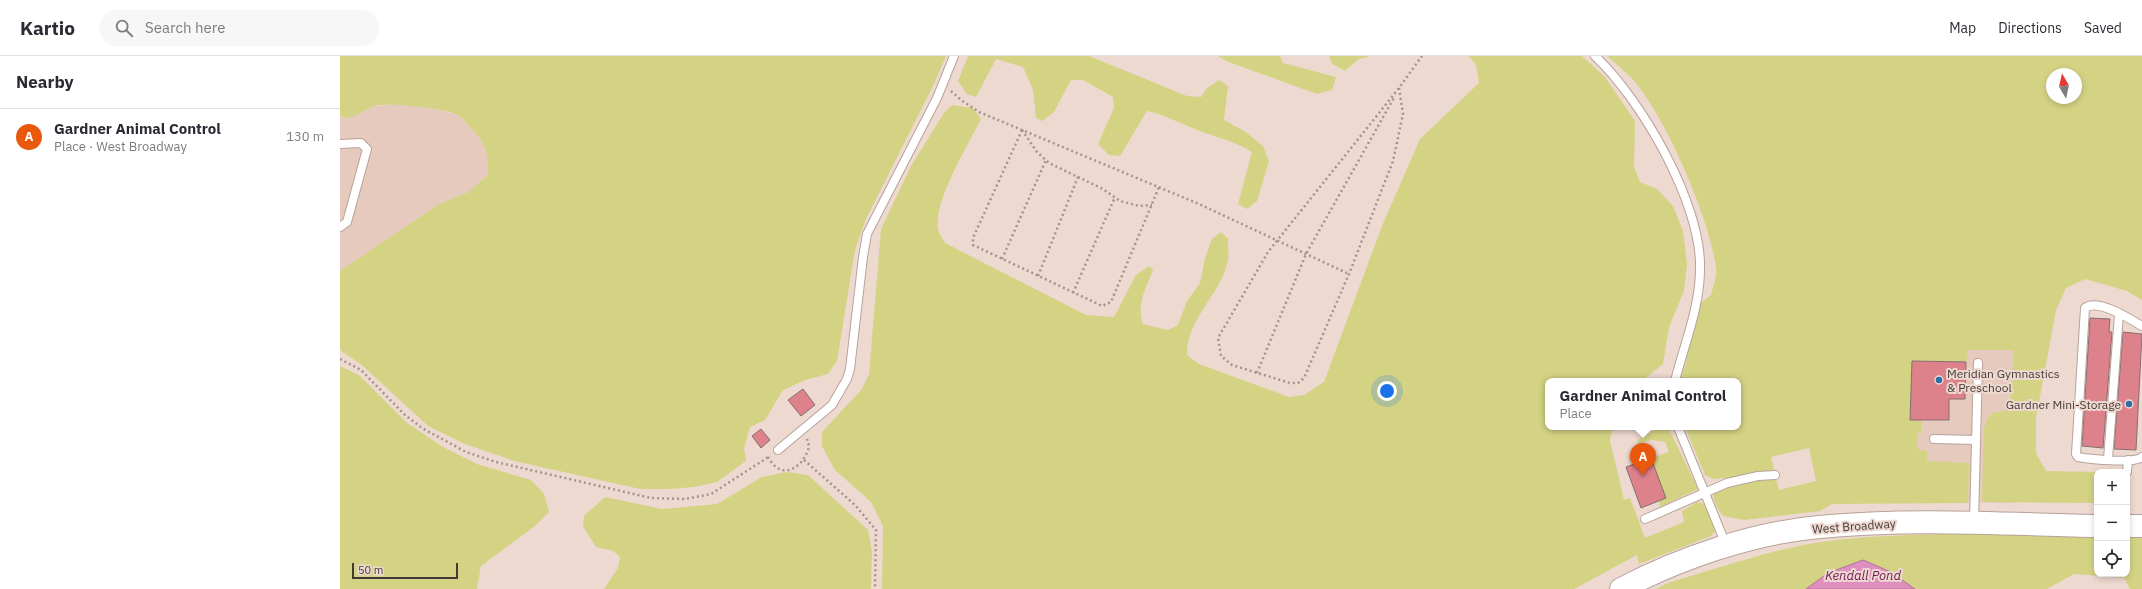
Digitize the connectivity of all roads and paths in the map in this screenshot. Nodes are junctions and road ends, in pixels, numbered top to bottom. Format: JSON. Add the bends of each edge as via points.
{"nodes":[{"id":1,"x":954,"y":56,"type":"edge"},
{"id":2,"x":1422,"y":56,"type":"edge"},
{"id":3,"x":1595,"y":56,"type":"edge"},
{"id":4,"x":942,"y":86,"type":"junction"},
{"id":5,"x":1399,"y":88,"type":"junction"},
{"id":6,"x":1022,"y":130,"type":"junction"},
{"id":7,"x":340,"y":144,"type":"edge"},
{"id":8,"x":1046,"y":160,"type":"junction"},
{"id":9,"x":1078,"y":177,"type":"junction"},
{"id":10,"x":1159,"y":187,"type":"junction"},
{"id":11,"x":1114,"y":197,"type":"junction"},
{"id":12,"x":1152,"y":205,"type":"junction"},
{"id":13,"x":340,"y":227,"type":"edge"},
{"id":14,"x":1276,"y":240,"type":"junction"},
{"id":15,"x":1306,"y":254,"type":"junction"},
{"id":16,"x":1002,"y":259,"type":"junction"},
{"id":17,"x":1349,"y":274,"type":"junction"},
{"id":18,"x":1038,"y":276,"type":"junction"},
{"id":19,"x":1073,"y":293,"type":"junction"},
{"id":20,"x":2119,"y":314,"type":"junction"},
{"id":21,"x":2142,"y":326,"type":"edge"},
{"id":22,"x":340,"y":359,"type":"edge"},
{"id":23,"x":1978,"y":363,"type":"dead end"},
{"id":24,"x":1257,"y":373,"type":"junction"},
{"id":25,"x":1676,"y":378,"type":"edge"},
{"id":26,"x":1679,"y":430,"type":"edge"},
{"id":27,"x":801,"y":431,"type":"junction"},
{"id":28,"x":1934,"y":439,"type":"dead end"},
{"id":29,"x":1976,"y":440,"type":"junction"},
{"id":30,"x":778,"y":450,"type":"joint"},
{"id":31,"x":768,"y":457,"type":"junction"},
{"id":32,"x":2142,"y":457,"type":"edge"},
{"id":33,"x":2108,"y":459,"type":"junction"},
{"id":34,"x":804,"y":460,"type":"junction"},
{"id":35,"x":2128,"y":460,"type":"junction"},
{"id":36,"x":2127,"y":469,"type":"edge"},
{"id":37,"x":1775,"y":475,"type":"dead end"},
{"id":38,"x":1705,"y":493,"type":"junction"},
{"id":39,"x":1645,"y":520,"type":"dead end"},
{"id":40,"x":1974,"y":523,"type":"junction"},
{"id":41,"x":2094,"y":526,"type":"edge"},
{"id":42,"x":2130,"y":526,"type":"edge"},
{"id":43,"x":2142,"y":526,"type":"edge"},
{"id":44,"x":1726,"y":546,"type":"junction"},
{"id":45,"x":875,"y":589,"type":"edge"},
{"id":46,"x":1621,"y":589,"type":"edge"}],
"edges":[{"from":1,"to":4,"type":"lane"},
{"from":2,"to":5,"type":"path"},
{"from":3,"to":25,"type":"lane","via":[[1617,79],[1650,125],[1690,211],[1699,251],[1700,276]]},
{"from":4,"to":6,"type":"path","via":[[979,112]]},
{"from":4,"to":27,"type":"lane","via":[[867,234],[847,379],[832,405]]},
{"from":5,"to":14,"type":"path"},
{"from":5,"to":15,"type":"path"},
{"from":5,"to":17,"type":"path","via":[[1403,114],[1393,161]]},
{"from":6,"to":8,"type":"path","via":[[1037,152]]},
{"from":6,"to":10,"type":"path"},
{"from":6,"to":16,"type":"path","via":[[973,238],[973,245]]},
{"from":7,"to":13,"type":"lane","via":[[360,143],[367,149],[347,222]]},
{"from":8,"to":9,"type":"path"},
{"from":8,"to":16,"type":"path"},
{"from":9,"to":11,"type":"path"},
{"from":9,"to":18,"type":"path"},
{"from":10,"to":12,"type":"path"},
{"from":10,"to":14,"type":"path"},
{"from":11,"to":12,"type":"path","via":[[1129,204]]},
{"from":11,"to":19,"type":"path"},
{"from":12,"to":19,"type":"path","via":[[1110,302],[1102,306]]},
{"from":14,"to":15,"type":"path"},
{"from":14,"to":24,"type":"path","via":[[1218,338],[1218,349],[1224,359],[1232,365]]},
{"from":15,"to":17,"type":"path"},
{"from":15,"to":24,"type":"path"},
{"from":16,"to":18,"type":"path"},
{"from":17,"to":24,"type":"path","via":[[1300,382],[1290,383]]},
{"from":18,"to":19,"type":"path"},
{"from":20,"to":21,"type":"lane"},
{"from":20,"to":33,"type":"lane"},
{"from":20,"to":33,"type":"lane","via":[[2104,307],[2087,306],[2084,312],[2076,454],[2078,457]]},
{"from":22,"to":31,"type":"path","via":[[360,370],[405,415],[422,428],[466,452],[496,462],[651,498],[685,499],[712,494]]},
{"from":23,"to":29,"type":"lane"},
{"from":26,"to":38,"type":"lane"},
{"from":27,"to":30,"type":"lane"},
{"from":27,"to":34,"type":"path","via":[[809,446]]},
{"from":28,"to":29,"type":"lane"},
{"from":29,"to":40,"type":"lane"},
{"from":30,"to":31,"type":"path"},
{"from":31,"to":34,"type":"path","via":[[775,466],[783,470],[797,466]]},
{"from":32,"to":35,"type":"lane"},
{"from":33,"to":35,"type":"lane"},
{"from":34,"to":45,"type":"path","via":[[855,505],[876,530]]},
{"from":35,"to":36,"type":"lane"},
{"from":37,"to":38,"type":"lane","via":[[1738,480]]},
{"from":38,"to":39,"type":"lane"},
{"from":38,"to":44,"type":"lane"},
{"from":40,"to":41,"type":"main road","name":"West Broadway"},
{"from":40,"to":44,"type":"main road","name":"West Broadway","via":[[1906,522],[1818,527]]},
{"from":42,"to":43,"type":"main road"},
{"from":44,"to":46,"type":"main road","name":"West Broadway","via":[[1645,576]]}]}
